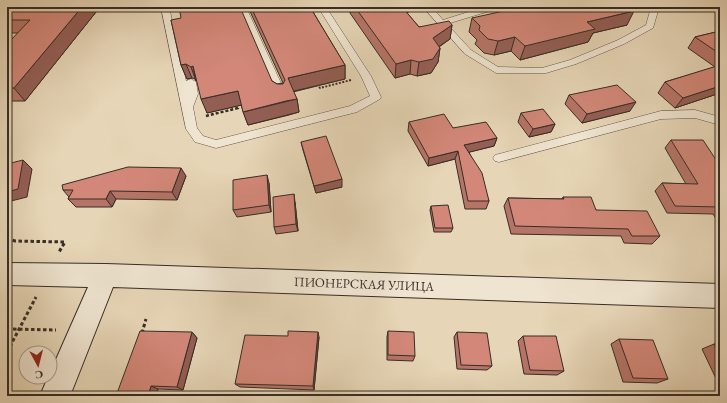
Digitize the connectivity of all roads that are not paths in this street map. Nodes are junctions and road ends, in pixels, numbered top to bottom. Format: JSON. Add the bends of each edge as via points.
{"nodes":[{"id":1,"x":242,"y":7,"type":"edge"},
{"id":2,"x":322,"y":7,"type":"edge"},
{"id":3,"x":427,"y":7,"type":"edge"},
{"id":4,"x":493,"y":7,"type":"edge"},
{"id":5,"x":651,"y":7,"type":"edge"},
{"id":6,"x":166,"y":12,"type":"edge"},
{"id":7,"x":442,"y":23,"type":"junction"},
{"id":8,"x":180,"y":33,"type":"edge"},
{"id":9,"x":191,"y":82,"type":"edge"},
{"id":10,"x":281,"y":94,"type":"edge"},
{"id":11,"x":187,"y":110,"type":"junction"},
{"id":12,"x":720,"y":121,"type":"edge"},
{"id":13,"x":499,"y":158,"type":"dead end"},
{"id":14,"x":7,"y":274,"type":"edge"},
{"id":15,"x":106,"y":275,"type":"junction"},
{"id":16,"x":720,"y":296,"type":"edge"},
{"id":17,"x":55,"y":396,"type":"edge"}],
"edges":[{"from":1,"to":10,"type":"lane"},
{"from":2,"to":11,"type":"lane","via":[[366,76],[376,97],[353,109],[291,120],[216,144],[198,139],[192,129]]},
{"from":3,"to":7,"type":"lane"},
{"from":4,"to":7,"type":"lane"},
{"from":5,"to":7,"type":"lane","via":[[654,11],[650,26],[621,42],[573,62],[542,71],[496,70],[468,52]]},
{"from":6,"to":8,"type":"lane","via":[[176,23]]},
{"from":6,"to":11,"type":"lane"},
{"from":9,"to":11,"type":"lane","via":[[193,94]]},
{"from":12,"to":13,"type":"lane","via":[[695,114],[660,116]]},
{"from":14,"to":15,"type":"main road","name":"ПИОНЕРСКАЯ УЛИЦА"},
{"from":15,"to":16,"type":"main road","name":"ПИОНЕРСКАЯ УЛИЦА"},
{"from":15,"to":17,"type":"main road"}]}
